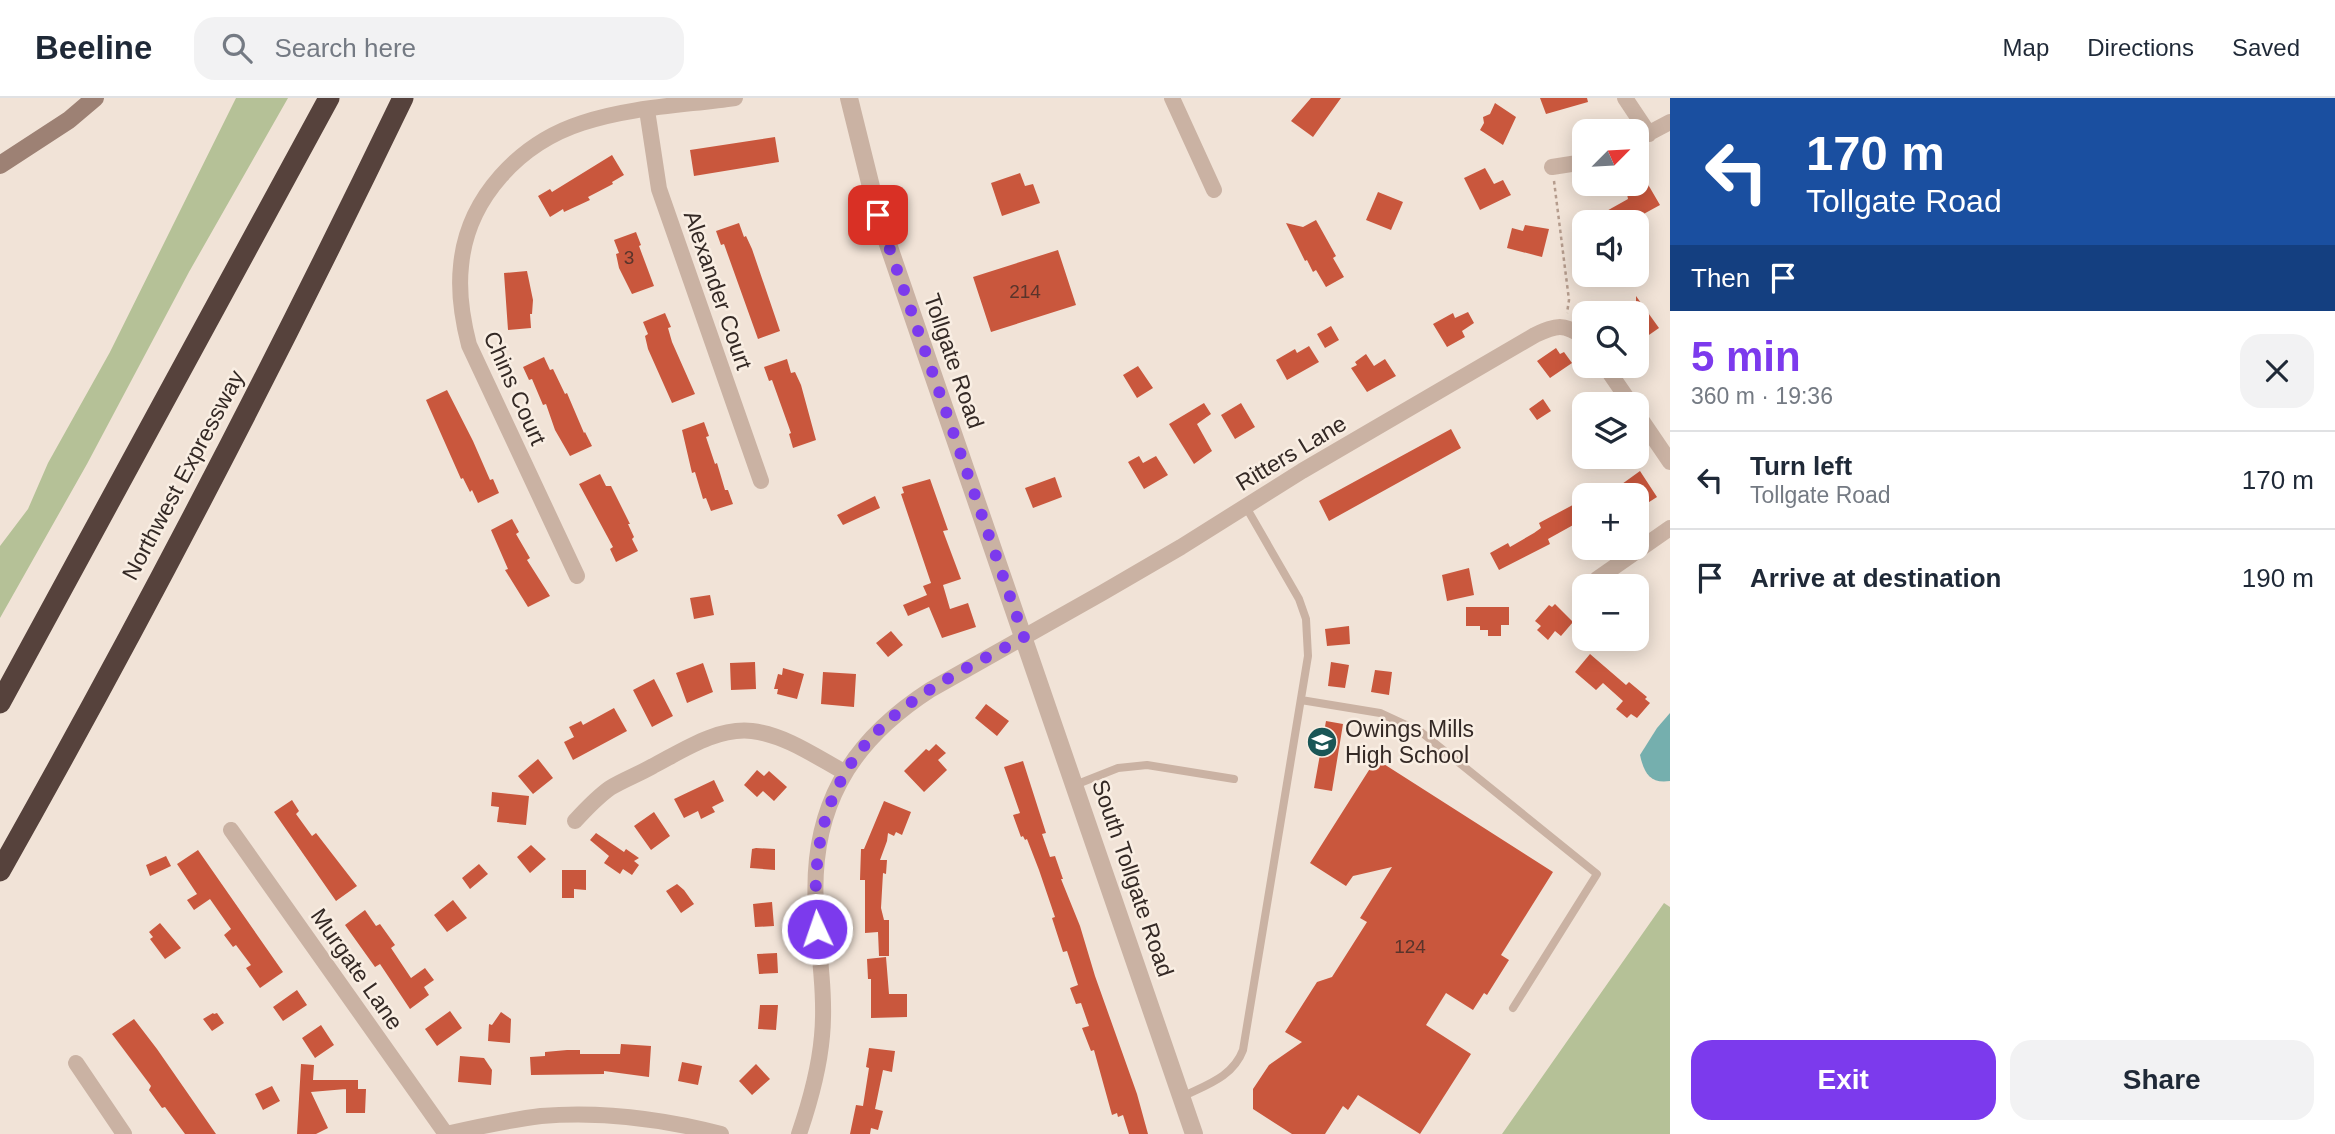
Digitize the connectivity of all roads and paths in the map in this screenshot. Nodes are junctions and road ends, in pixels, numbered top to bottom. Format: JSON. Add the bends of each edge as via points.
{"nodes":[{"id":1,"x":95,"y":98,"type":"edge"},
{"id":2,"x":329,"y":98,"type":"edge"},
{"id":3,"x":403,"y":98,"type":"edge"},
{"id":4,"x":735,"y":98,"type":"edge"},
{"id":5,"x":849,"y":98,"type":"edge"},
{"id":6,"x":1172,"y":98,"type":"edge"},
{"id":7,"x":1625,"y":98,"type":"edge"},
{"id":8,"x":647,"y":110,"type":"junction"},
{"id":9,"x":1634,"y":119,"type":"edge"},
{"id":10,"x":1670,"y":122,"type":"edge"},
{"id":11,"x":1649,"y":133,"type":"edge"},
{"id":12,"x":1572,"y":164,"type":"edge"},
{"id":13,"x":0,"y":165,"type":"edge"},
{"id":14,"x":1552,"y":167,"type":"joint"},
{"id":15,"x":1214,"y":190,"type":"dead end"},
{"id":16,"x":1563,"y":326,"type":"junction"},
{"id":17,"x":1572,"y":331,"type":"edge"},
{"id":18,"x":1649,"y":431,"type":"edge"},
{"id":19,"x":1670,"y":462,"type":"edge"},
{"id":20,"x":761,"y":481,"type":"dead end"},
{"id":21,"x":1246,"y":506,"type":"junction"},
{"id":22,"x":1670,"y":528,"type":"edge"},
{"id":23,"x":1604,"y":574,"type":"edge"},
{"id":24,"x":577,"y":576,"type":"dead end"},
{"id":25,"x":1024,"y":637,"type":"junction"},
{"id":26,"x":1301,"y":700,"type":"junction"},
{"id":27,"x":0,"y":703,"type":"edge"},
{"id":28,"x":844,"y":772,"type":"junction"},
{"id":29,"x":1234,"y":779,"type":"dead end"},
{"id":30,"x":51,"y":780,"type":"junction"},
{"id":31,"x":1075,"y":785,"type":"junction"},
{"id":32,"x":575,"y":821,"type":"dead end"},
{"id":33,"x":231,"y":830,"type":"dead end"},
{"id":34,"x":0,"y":871,"type":"edge"},
{"id":35,"x":0,"y":886,"type":"edge"},
{"id":36,"x":1513,"y":1008,"type":"dead end"},
{"id":37,"x":76,"y":1063,"type":"dead end"},
{"id":38,"x":1182,"y":1097,"type":"junction"},
{"id":39,"x":124,"y":1134,"type":"edge"},
{"id":40,"x":446,"y":1134,"type":"edge"},
{"id":41,"x":721,"y":1134,"type":"edge"},
{"id":42,"x":799,"y":1134,"type":"edge"},
{"id":43,"x":1194,"y":1134,"type":"edge"}],
"edges":[{"from":1,"to":13,"type":"main road"},
{"from":2,"to":27,"type":"highway"},
{"from":3,"to":30,"type":"highway","name":"Northwest Expressway","via":[[259,388]]},
{"from":4,"to":8,"type":"street","name":"Chins Court"},
{"from":5,"to":25,"type":"street","name":"Tollgate Road","via":[[878,215]]},
{"from":6,"to":15,"type":"street"},
{"from":7,"to":9,"type":"street"},
{"from":8,"to":20,"type":"street","name":"Alexander Court","via":[[659,189]]},
{"from":8,"to":24,"type":"street","name":"Chins Court","via":[[583,122],[525,152],[491,186],[467,235],[461,263],[462,317],[469,345]]},
{"from":10,"to":11,"type":"street"},
{"from":12,"to":14,"type":"street"},
{"from":14,"to":16,"type":"path","via":[[1569,300]]},
{"from":16,"to":17,"type":"street"},
{"from":16,"to":21,"type":"street","name":"Ritters Lane","via":[[1535,335]]},
{"from":18,"to":19,"type":"street"},
{"from":21,"to":25,"type":"street","name":"Ritters Lane"},
{"from":21,"to":26,"type":"lane","via":[[1306,619],[1308,656]]},
{"from":22,"to":23,"type":"street"},
{"from":25,"to":28,"type":"street","name":"Ritters Lane","via":[[905,706]]},
{"from":25,"to":31,"type":"street","name":"South Tollgate Road"},
{"from":26,"to":36,"type":"lane","via":[[1380,713],[1421,732],[1597,874]]},
{"from":26,"to":38,"type":"lane","via":[[1243,1050],[1230,1073]]},
{"from":28,"to":32,"type":"street","via":[[777,737],[749,730],[732,732],[700,742],[611,788]]},
{"from":28,"to":42,"type":"street","name":"Ritters Lane","via":[[817,849],[815,906],[823,1034]]},
{"from":29,"to":31,"type":"lane","via":[[1147,765],[1118,768]]},
{"from":30,"to":34,"type":"highway","name":"Northwest Expressway"},
{"from":30,"to":35,"type":"highway"},
{"from":31,"to":38,"type":"street","name":"South Tollgate Road"},
{"from":33,"to":40,"type":"street","name":"Murgate Lane"},
{"from":37,"to":39,"type":"street"},
{"from":38,"to":43,"type":"street","name":"South Tollgate Road"},
{"from":40,"to":41,"type":"street","via":[[532,1118],[587,1115],[635,1117]]}]}
